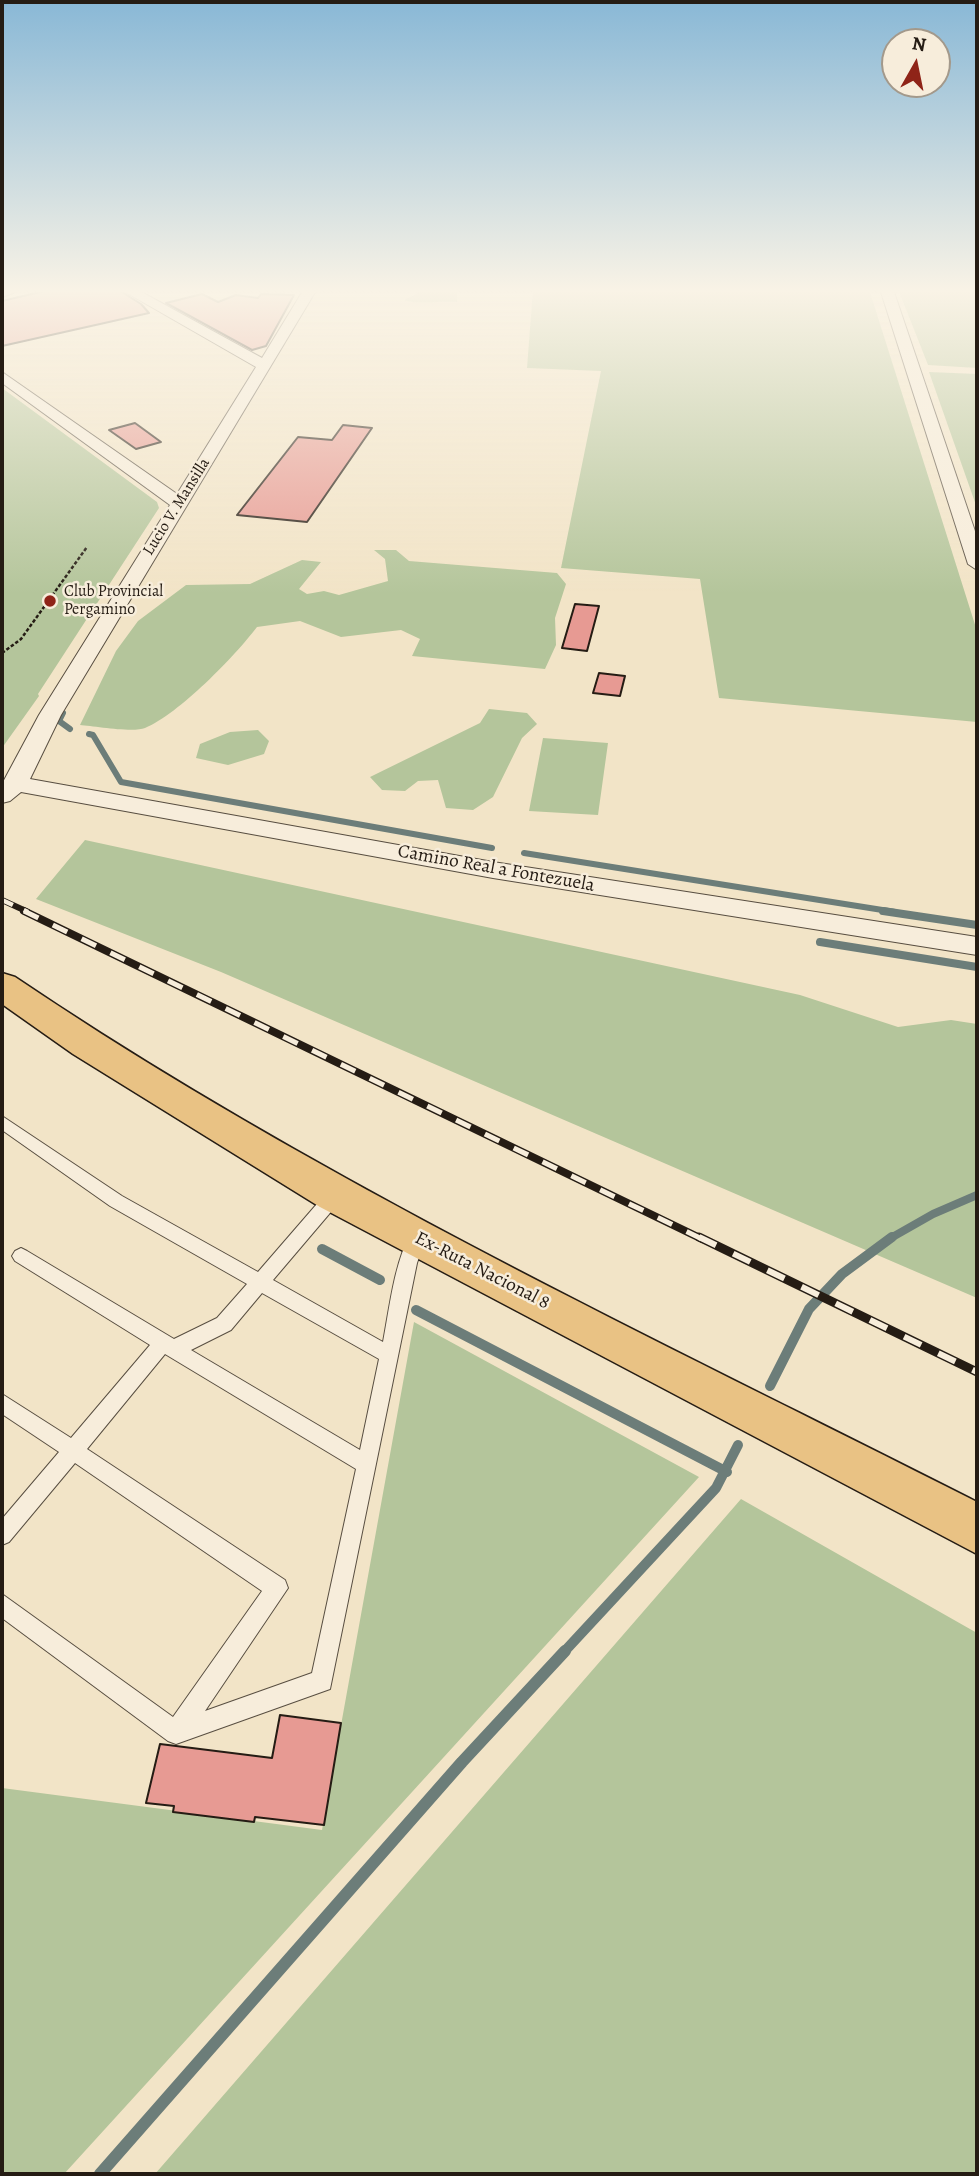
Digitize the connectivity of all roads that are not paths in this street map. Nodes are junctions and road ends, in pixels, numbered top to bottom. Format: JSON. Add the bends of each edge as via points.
{"nodes":[{"id":1,"x":22,"y":391,"type":"edge"},
{"id":2,"x":248,"y":391,"type":"edge"},
{"id":3,"x":920,"y":391,"type":"edge"},
{"id":4,"x":178,"y":503,"type":"junction"},
{"id":5,"x":977,"y":564,"type":"edge"},
{"id":6,"x":9,"y":790,"type":"edge"},
{"id":7,"x":977,"y":946,"type":"edge"},
{"id":8,"x":2,"y":986,"type":"edge"},
{"id":9,"x":2,"y":1122,"type":"edge"},
{"id":10,"x":335,"y":1195,"type":"junction"},
{"id":11,"x":417,"y":1237,"type":"junction"},
{"id":12,"x":21,"y":1256,"type":"dead end"},
{"id":13,"x":260,"y":1284,"type":"junction"},
{"id":14,"x":168,"y":1346,"type":"junction"},
{"id":15,"x":389,"y":1355,"type":"junction"},
{"id":16,"x":2,"y":1403,"type":"edge"},
{"id":17,"x":73,"y":1450,"type":"junction"},
{"id":18,"x":367,"y":1465,"type":"junction"},
{"id":19,"x":977,"y":1529,"type":"edge"},
{"id":20,"x":2,"y":1535,"type":"edge"},
{"id":21,"x":2,"y":1605,"type":"edge"},
{"id":22,"x":176,"y":1733,"type":"junction"}],
"edges":[{"from":1,"to":4,"type":"street"},
{"from":2,"to":4,"type":"street","name":"Lucio V. Mansilla"},
{"from":3,"to":5,"type":"street"},
{"from":4,"to":6,"type":"street","name":"Lucio V. Mansilla"},
{"from":6,"to":7,"type":"street","name":"Camino Real a Fontezuela"},
{"from":8,"to":10,"type":"main road","name":"Ex-Ruta Nacional 8","via":[[86,1044]]},
{"from":9,"to":13,"type":"lane","via":[[116,1201]]},
{"from":10,"to":11,"type":"main road","name":"Ex-Ruta Nacional 8"},
{"from":10,"to":13,"type":"lane"},
{"from":11,"to":15,"type":"lane"},
{"from":11,"to":19,"type":"main road","name":"Ex-Ruta Nacional 8"},
{"from":12,"to":14,"type":"lane"},
{"from":13,"to":14,"type":"lane","via":[[224,1324]]},
{"from":13,"to":15,"type":"lane"},
{"from":14,"to":17,"type":"lane"},
{"from":14,"to":18,"type":"lane"},
{"from":15,"to":18,"type":"lane"},
{"from":16,"to":17,"type":"lane"},
{"from":17,"to":20,"type":"lane"},
{"from":17,"to":22,"type":"lane","via":[[277,1588]]},
{"from":18,"to":22,"type":"lane","via":[[321,1681]]},
{"from":21,"to":22,"type":"lane"}]}
